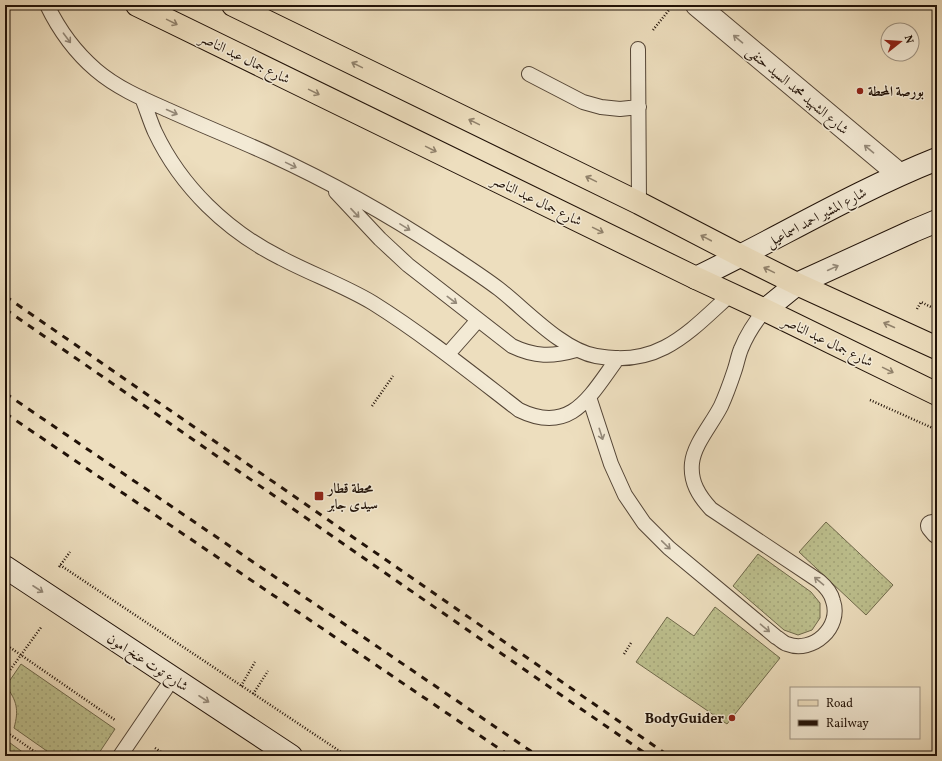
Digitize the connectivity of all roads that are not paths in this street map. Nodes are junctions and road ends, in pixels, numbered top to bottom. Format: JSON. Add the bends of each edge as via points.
{"nodes":[{"id":1,"x":47,"y":5,"type":"edge"},
{"id":2,"x":137,"y":5,"type":"edge"},
{"id":3,"x":697,"y":5,"type":"edge"},
{"id":4,"x":244,"y":8,"type":"edge"},
{"id":5,"x":638,"y":49,"type":"road end"},
{"id":6,"x":529,"y":74,"type":"dead end"},
{"id":7,"x":142,"y":98,"type":"junction"},
{"id":8,"x":639,"y":107,"type":"junction"},
{"id":9,"x":937,"y":159,"type":"edge"},
{"id":10,"x":899,"y":174,"type":"junction"},
{"id":11,"x":329,"y":184,"type":"junction"},
{"id":12,"x":640,"y":203,"type":"junction"},
{"id":13,"x":937,"y":221,"type":"edge"},
{"id":14,"x":741,"y":256,"type":"junction"},
{"id":15,"x":696,"y":278,"type":"junction"},
{"id":16,"x":797,"y":284,"type":"junction"},
{"id":17,"x":731,"y":294,"type":"junction"},
{"id":18,"x":765,"y":310,"type":"junction"},
{"id":19,"x":478,"y":320,"type":"junction"},
{"id":20,"x":937,"y":348,"type":"edge"},
{"id":21,"x":576,"y":350,"type":"junction"},
{"id":22,"x":448,"y":354,"type":"junction"},
{"id":23,"x":618,"y":358,"type":"junction"},
{"id":24,"x":937,"y":394,"type":"edge"},
{"id":25,"x":589,"y":397,"type":"junction"},
{"id":26,"x":5,"y":568,"type":"edge"},
{"id":27,"x":173,"y":678,"type":"junction"},
{"id":28,"x":120,"y":756,"type":"edge"},
{"id":29,"x":291,"y":756,"type":"edge"}],
"edges":[{"from":1,"to":7,"type":"lane","one_way":true,"via":[[60,30],[96,70],[118,86]]},
{"from":2,"to":15,"type":"main road","name":"شارع جمال عبد الناصر","one_way":true},
{"from":10,"to":3,"type":"main road","name":"شارع الشهيد محمد السيد حنفى","one_way":true},
{"from":12,"to":4,"type":"main road","one_way":true},
{"from":5,"to":8,"type":"lane"},
{"from":6,"to":8,"type":"lane","via":[[583,102],[620,109]]},
{"from":7,"to":11,"type":"lane","one_way":true,"via":[[269,154]]},
{"from":7,"to":22,"type":"lane","via":[[173,164],[195,193],[221,218],[250,240],[281,258],[371,302]]},
{"from":8,"to":12,"type":"lane"},
{"from":9,"to":10,"type":"main road","name":"شارع المشير احمد اسماعيل"},
{"from":10,"to":14,"type":"main road","name":"شارع المشير احمد اسماعيل"},
{"from":11,"to":19,"type":"lane","one_way":true,"via":[[402,260]]},
{"from":11,"to":21,"type":"lane","one_way":true,"via":[[388,216],[444,251],[499,289]]},
{"from":14,"to":12,"type":"main road","one_way":true},
{"from":16,"to":13,"type":"main road","one_way":true},
{"from":14,"to":15,"type":"main road","name":"شارع المشير احمد اسماعيل"},
{"from":16,"to":14,"type":"main road","one_way":true},
{"from":15,"to":17,"type":"main road","name":"شارع جمال عبد الناصر"},
{"from":16,"to":18,"type":"main road"},
{"from":20,"to":16,"type":"main road","one_way":true},
{"from":17,"to":18,"type":"main road","name":"شارع جمال عبد الناصر"},
{"from":17,"to":23,"type":"lane","via":[[671,346],[654,353]]},
{"from":18,"to":24,"type":"main road","name":"شارع جمال عبد الناصر","one_way":true},
{"from":25,"to":18,"type":"lane","one_way":true,"via":[[611,464],[625,495],[644,523],[668,548],[776,637],[787,644],[812,644],[824,637],[835,614],[834,601],[828,590],[819,580],[711,508],[702,500],[692,476],[695,449],[720,406],[750,328]]},
{"from":19,"to":21,"type":"lane","via":[[524,352],[550,355]]},
{"from":19,"to":22,"type":"lane"},
{"from":21,"to":23,"type":"lane","via":[[596,356]]},
{"from":22,"to":25,"type":"lane","via":[[519,410],[531,416],[557,418],[569,414]]},
{"from":23,"to":25,"type":"lane"},
{"from":26,"to":27,"type":"main road","name":"شارع توت عنخ امون","one_way":true},
{"from":27,"to":28,"type":"lane"},
{"from":27,"to":29,"type":"main road","name":"شارع توت عنخ امون","one_way":true}]}
